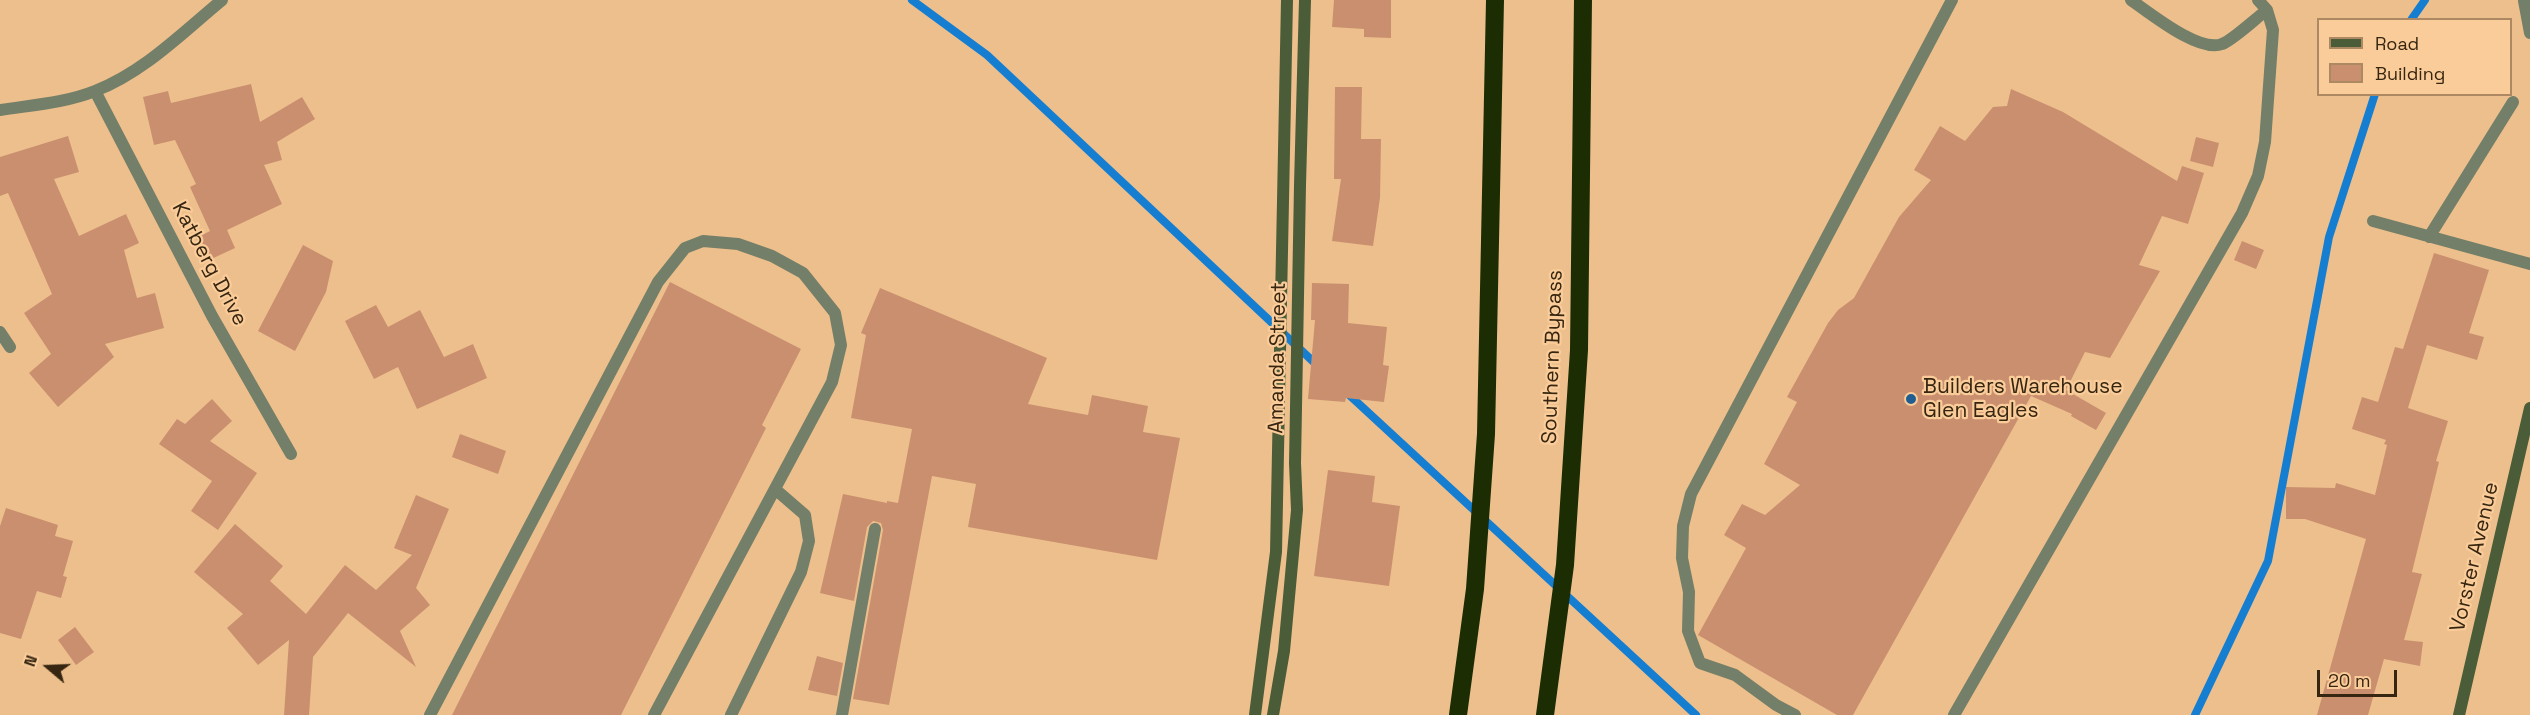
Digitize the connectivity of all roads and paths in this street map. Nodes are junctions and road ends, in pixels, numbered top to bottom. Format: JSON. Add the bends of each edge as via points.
{"nodes":[{"id":1,"x":222,"y":0,"type":"edge"},
{"id":2,"x":1287,"y":0,"type":"edge"},
{"id":3,"x":1305,"y":0,"type":"edge"},
{"id":4,"x":1495,"y":0,"type":"edge"},
{"id":5,"x":1583,"y":0,"type":"edge"},
{"id":6,"x":1952,"y":0,"type":"edge"},
{"id":7,"x":2131,"y":0,"type":"edge"},
{"id":8,"x":2258,"y":0,"type":"edge"},
{"id":9,"x":2524,"y":1,"type":"edge"},
{"id":10,"x":2267,"y":10,"type":"junction"},
{"id":11,"x":2530,"y":33,"type":"edge"},
{"id":12,"x":95,"y":91,"type":"junction"},
{"id":13,"x":2513,"y":102,"type":"dead end"},
{"id":14,"x":0,"y":110,"type":"edge"},
{"id":15,"x":2373,"y":221,"type":"dead end"},
{"id":16,"x":2429,"y":237,"type":"junction"},
{"id":17,"x":2530,"y":264,"type":"edge"},
{"id":18,"x":0,"y":332,"type":"edge"},
{"id":19,"x":10,"y":347,"type":"dead end"},
{"id":20,"x":2530,"y":408,"type":"edge"},
{"id":21,"x":291,"y":454,"type":"dead end"},
{"id":22,"x":775,"y":489,"type":"junction"},
{"id":23,"x":875,"y":529,"type":"dead end"},
{"id":24,"x":430,"y":715,"type":"edge"},
{"id":25,"x":654,"y":715,"type":"edge"},
{"id":26,"x":731,"y":715,"type":"edge"},
{"id":27,"x":842,"y":715,"type":"edge"},
{"id":28,"x":1255,"y":715,"type":"edge"},
{"id":29,"x":1273,"y":715,"type":"edge"},
{"id":30,"x":1458,"y":715,"type":"edge"},
{"id":31,"x":1545,"y":715,"type":"edge"},
{"id":32,"x":1795,"y":715,"type":"edge"},
{"id":33,"x":1954,"y":715,"type":"edge"},
{"id":34,"x":2458,"y":715,"type":"edge"}],
"edges":[{"from":1,"to":12,"type":"street","via":[[141,67]]},
{"from":2,"to":28,"type":"street","name":"Amanda Street","via":[[1276,552]]},
{"from":3,"to":29,"type":"street","name":"Amanda Street","via":[[1297,510],[1284,651]]},
{"from":4,"to":30,"type":"highway","via":[[1486,435],[1475,589]]},
{"from":5,"to":31,"type":"highway","name":"Southern Bypass","via":[[1579,350],[1565,565]]},
{"from":6,"to":32,"type":"street","via":[[1691,494],[1683,526],[1688,631],[1700,663],[1736,675]]},
{"from":7,"to":10,"type":"street","via":[[2194,41],[2208,45],[2221,44]]},
{"from":8,"to":10,"type":"street"},
{"from":9,"to":11,"type":"street"},
{"from":10,"to":33,"type":"street","via":[[2273,30],[2265,142],[2258,176],[2242,213]]},
{"from":12,"to":14,"type":"street"},
{"from":12,"to":21,"type":"street","name":"Katberg Drive","via":[[212,315]]},
{"from":13,"to":16,"type":"street"},
{"from":15,"to":16,"type":"street"},
{"from":16,"to":17,"type":"street"},
{"from":18,"to":19,"type":"street"},
{"from":20,"to":34,"type":"street","name":"Vorster Avenue"},
{"from":22,"to":24,"type":"street","via":[[832,382],[841,345],[835,313],[803,273],[772,256],[738,244],[703,242],[685,248],[658,282]]},
{"from":22,"to":25,"type":"street"},
{"from":22,"to":26,"type":"street","via":[[805,515],[809,541],[801,572]]},
{"from":23,"to":27,"type":"street"}]}
